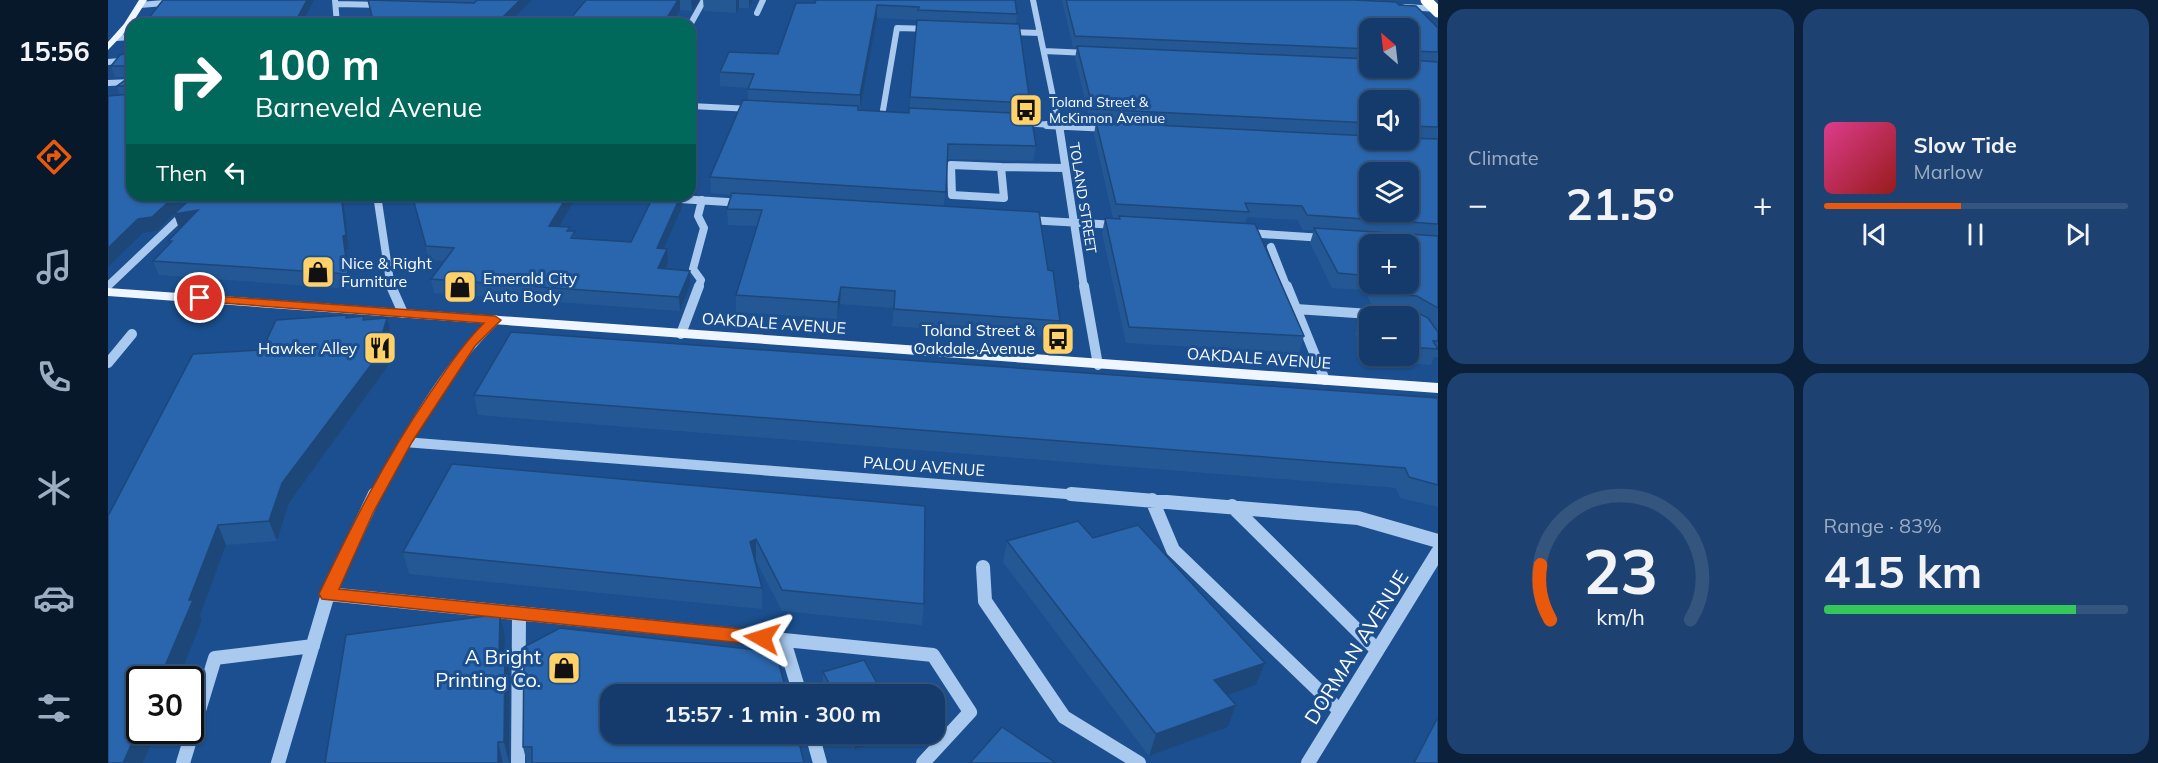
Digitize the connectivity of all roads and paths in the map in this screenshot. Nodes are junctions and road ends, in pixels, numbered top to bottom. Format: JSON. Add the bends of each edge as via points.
{"nodes":[{"id":1,"x":200,"y":0,"type":"edge"},
{"id":2,"x":704,"y":0,"type":"edge"},
{"id":3,"x":763,"y":0,"type":"edge"},
{"id":4,"x":1033,"y":0,"type":"edge"},
{"id":5,"x":1427,"y":1,"type":"edge"},
{"id":6,"x":335,"y":2,"type":"edge"},
{"id":7,"x":142,"y":3,"type":"edge"},
{"id":8,"x":395,"y":5,"type":"edge"},
{"id":9,"x":1400,"y":7,"type":"edge"},
{"id":10,"x":1438,"y":10,"type":"edge"},
{"id":11,"x":757,"y":13,"type":"dead end"},
{"id":12,"x":131,"y":18,"type":"edge"},
{"id":13,"x":337,"y":18,"type":"edge"},
{"id":14,"x":694,"y":18,"type":"edge"},
{"id":15,"x":126,"y":25,"type":"edge"},
{"id":16,"x":945,"y":29,"type":"edge"},
{"id":17,"x":992,"y":31,"type":"edge"},
{"id":18,"x":1040,"y":33,"type":"junction"},
{"id":19,"x":126,"y":37,"type":"edge"},
{"id":20,"x":116,"y":38,"type":"junction"},
{"id":21,"x":108,"y":47,"type":"edge"},
{"id":22,"x":1044,"y":51,"type":"junction"},
{"id":23,"x":1092,"y":53,"type":"edge"},
{"id":24,"x":126,"y":60,"type":"edge"},
{"id":25,"x":108,"y":62,"type":"edge"},
{"id":26,"x":126,"y":82,"type":"edge"},
{"id":27,"x":108,"y":83,"type":"edge"},
{"id":28,"x":120,"y":83,"type":"junction"},
{"id":29,"x":108,"y":90,"type":"edge"},
{"id":30,"x":696,"y":106,"type":"edge"},
{"id":31,"x":758,"y":109,"type":"edge"},
{"id":32,"x":871,"y":115,"type":"edge"},
{"id":33,"x":882,"y":116,"type":"junction"},
{"id":34,"x":894,"y":116,"type":"edge"},
{"id":35,"x":1012,"y":123,"type":"edge"},
{"id":36,"x":1059,"y":125,"type":"junction"},
{"id":37,"x":1118,"y":129,"type":"edge"},
{"id":38,"x":1001,"y":167,"type":"junction"},
{"id":39,"x":1065,"y":168,"type":"junction"},
{"id":40,"x":696,"y":200,"type":"edge"},
{"id":41,"x":702,"y":200,"type":"junction"},
{"id":42,"x":198,"y":201,"type":"edge"},
{"id":43,"x":378,"y":201,"type":"edge"},
{"id":44,"x":750,"y":203,"type":"edge"},
{"id":45,"x":1013,"y":219,"type":"edge"},
{"id":46,"x":1073,"y":223,"type":"junction"},
{"id":47,"x":1132,"y":226,"type":"edge"},
{"id":48,"x":1238,"y":232,"type":"edge"},
{"id":49,"x":1332,"y":238,"type":"edge"},
{"id":50,"x":1271,"y":247,"type":"dead end"},
{"id":51,"x":108,"y":286,"type":"edge"},
{"id":52,"x":108,"y":292,"type":"edge"},
{"id":53,"x":1296,"y":309,"type":"junction"},
{"id":54,"x":403,"y":313,"type":"junction"},
{"id":55,"x":1359,"y":313,"type":"edge"},
{"id":56,"x":495,"y":320,"type":"junction"},
{"id":57,"x":132,"y":334,"type":"dead end"},
{"id":58,"x":681,"y":334,"type":"junction"},
{"id":59,"x":108,"y":363,"type":"edge"},
{"id":60,"x":1098,"y":364,"type":"junction"},
{"id":61,"x":1325,"y":380,"type":"junction"},
{"id":62,"x":1438,"y":388,"type":"edge"},
{"id":63,"x":404,"y":442,"type":"junction"},
{"id":64,"x":1152,"y":500,"type":"junction"},
{"id":65,"x":1232,"y":507,"type":"junction"},
{"id":66,"x":1438,"y":541,"type":"edge"},
{"id":67,"x":1438,"y":552,"type":"edge"},
{"id":68,"x":983,"y":567,"type":"dead end"},
{"id":69,"x":328,"y":594,"type":"junction"},
{"id":70,"x":519,"y":614,"type":"junction"},
{"id":71,"x":784,"y":640,"type":"junction"},
{"id":72,"x":313,"y":646,"type":"junction"},
{"id":73,"x":1377,"y":650,"type":"junction"},
{"id":74,"x":797,"y":684,"type":"edge"},
{"id":75,"x":1340,"y":711,"type":"junction"},
{"id":76,"x":815,"y":744,"type":"edge"},
{"id":77,"x":183,"y":763,"type":"edge"},
{"id":78,"x":278,"y":763,"type":"edge"},
{"id":79,"x":518,"y":763,"type":"edge"},
{"id":80,"x":820,"y":763,"type":"edge"},
{"id":81,"x":923,"y":763,"type":"edge"},
{"id":82,"x":1139,"y":763,"type":"edge"},
{"id":83,"x":1308,"y":763,"type":"edge"}],
"edges":[{"from":1,"to":7,"type":"street"},
{"from":2,"to":14,"type":"street"},
{"from":3,"to":11,"type":"street"},
{"from":4,"to":18,"type":"street","name":"TOLAND STREET"},
{"from":5,"to":10,"type":"highway","bridge":true},
{"from":6,"to":8,"type":"street"},
{"from":6,"to":13,"type":"street"},
{"from":7,"to":12,"type":"main road"},
{"from":9,"to":10,"type":"street"},
{"from":15,"to":20,"type":"main road"},
{"from":16,"to":33,"type":"street","via":[[897,27]]},
{"from":17,"to":18,"type":"street"},
{"from":18,"to":22,"type":"street","name":"TOLAND STREET"},
{"from":19,"to":20,"type":"street"},
{"from":20,"to":21,"type":"main road"},
{"from":22,"to":23,"type":"street"},
{"from":22,"to":36,"type":"street","name":"TOLAND STREET"},
{"from":24,"to":25,"type":"street"},
{"from":26,"to":28,"type":"street"},
{"from":27,"to":28,"type":"street"},
{"from":28,"to":29,"type":"street"},
{"from":30,"to":31,"type":"street"},
{"from":32,"to":33,"type":"street"},
{"from":33,"to":34,"type":"street"},
{"from":35,"to":36,"type":"street"},
{"from":36,"to":37,"type":"street"},
{"from":36,"to":39,"type":"street","name":"TOLAND STREET"},
{"from":38,"to":38,"type":"street","via":[[1004,198],[952,195],[951,165]]},
{"from":38,"to":39,"type":"street"},
{"from":39,"to":46,"type":"street","name":"TOLAND STREET"},
{"from":40,"to":41,"type":"street"},
{"from":41,"to":44,"type":"street"},
{"from":41,"to":58,"type":"street","via":[[698,216],[704,228],[693,269],[701,280]]},
{"from":42,"to":51,"type":"street"},
{"from":43,"to":54,"type":"street","via":[[392,292]]},
{"from":45,"to":46,"type":"street"},
{"from":46,"to":47,"type":"street"},
{"from":46,"to":60,"type":"street","name":"TOLAND STREET"},
{"from":48,"to":49,"type":"street"},
{"from":50,"to":53,"type":"street"},
{"from":52,"to":54,"type":"main road","name":"OAKDALE AVENUE"},
{"from":53,"to":55,"type":"street"},
{"from":53,"to":61,"type":"street"},
{"from":54,"to":56,"type":"main road","name":"OAKDALE AVENUE"},
{"from":56,"to":58,"type":"main road","name":"OAKDALE AVENUE"},
{"from":56,"to":63,"type":"street","via":[[470,344]]},
{"from":57,"to":59,"type":"street"},
{"from":58,"to":60,"type":"main road","name":"OAKDALE AVENUE"},
{"from":60,"to":61,"type":"main road","name":"OAKDALE AVENUE"},
{"from":61,"to":62,"type":"main road","name":"OAKDALE AVENUE"},
{"from":63,"to":64,"type":"street","name":"PALOU AVENUE"},
{"from":63,"to":69,"type":"street","via":[[365,513]]},
{"from":64,"to":65,"type":"street","name":"PALOU AVENUE"},
{"from":64,"to":75,"type":"street","via":[[1173,550]]},
{"from":65,"to":66,"type":"street","name":"PALOU AVENUE","via":[[1358,518]]},
{"from":65,"to":73,"type":"street"},
{"from":67,"to":73,"type":"street","name":"DORMAN AVENUE"},
{"from":68,"to":82,"type":"street","via":[[985,601],[1064,717]]},
{"from":69,"to":70,"type":"street"},
{"from":69,"to":72,"type":"street"},
{"from":70,"to":71,"type":"street"},
{"from":70,"to":79,"type":"street"},
{"from":71,"to":74,"type":"street"},
{"from":71,"to":81,"type":"street","via":[[933,655],[970,712]]},
{"from":72,"to":77,"type":"street","via":[[215,658]]},
{"from":72,"to":78,"type":"street"},
{"from":73,"to":75,"type":"street","name":"DORMAN AVENUE"},
{"from":75,"to":83,"type":"street","name":"DORMAN AVENUE"},
{"from":76,"to":80,"type":"street"}]}
